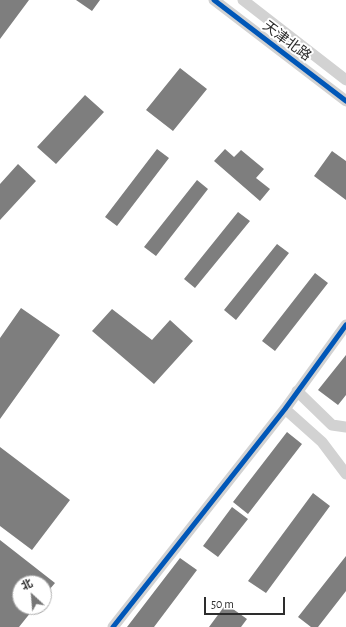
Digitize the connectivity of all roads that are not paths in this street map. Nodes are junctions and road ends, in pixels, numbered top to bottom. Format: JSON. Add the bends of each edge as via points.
{"nodes":[{"id":1,"x":214,"y":0,"type":"edge"},
{"id":2,"x":243,"y":0,"type":"edge"},
{"id":3,"x":346,"y":80,"type":"edge"},
{"id":4,"x":346,"y":101,"type":"edge"},
{"id":5,"x":346,"y":325,"type":"edge"},
{"id":6,"x":297,"y":391,"type":"junction"},
{"id":7,"x":285,"y":409,"type":"junction"},
{"id":8,"x":346,"y":427,"type":"edge"},
{"id":9,"x":346,"y":474,"type":"edge"},
{"id":10,"x":113,"y":627,"type":"edge"}],
"edges":[{"from":1,"to":4,"type":"street","name":"天津北路"},
{"from":2,"to":3,"type":"street","name":"天津北路"},
{"from":5,"to":6,"type":"street"},
{"from":6,"to":7,"type":"street"},
{"from":6,"to":8,"type":"street","via":[[332,425]]},
{"from":7,"to":9,"type":"street","via":[[322,442]]},
{"from":7,"to":10,"type":"street"}]}
